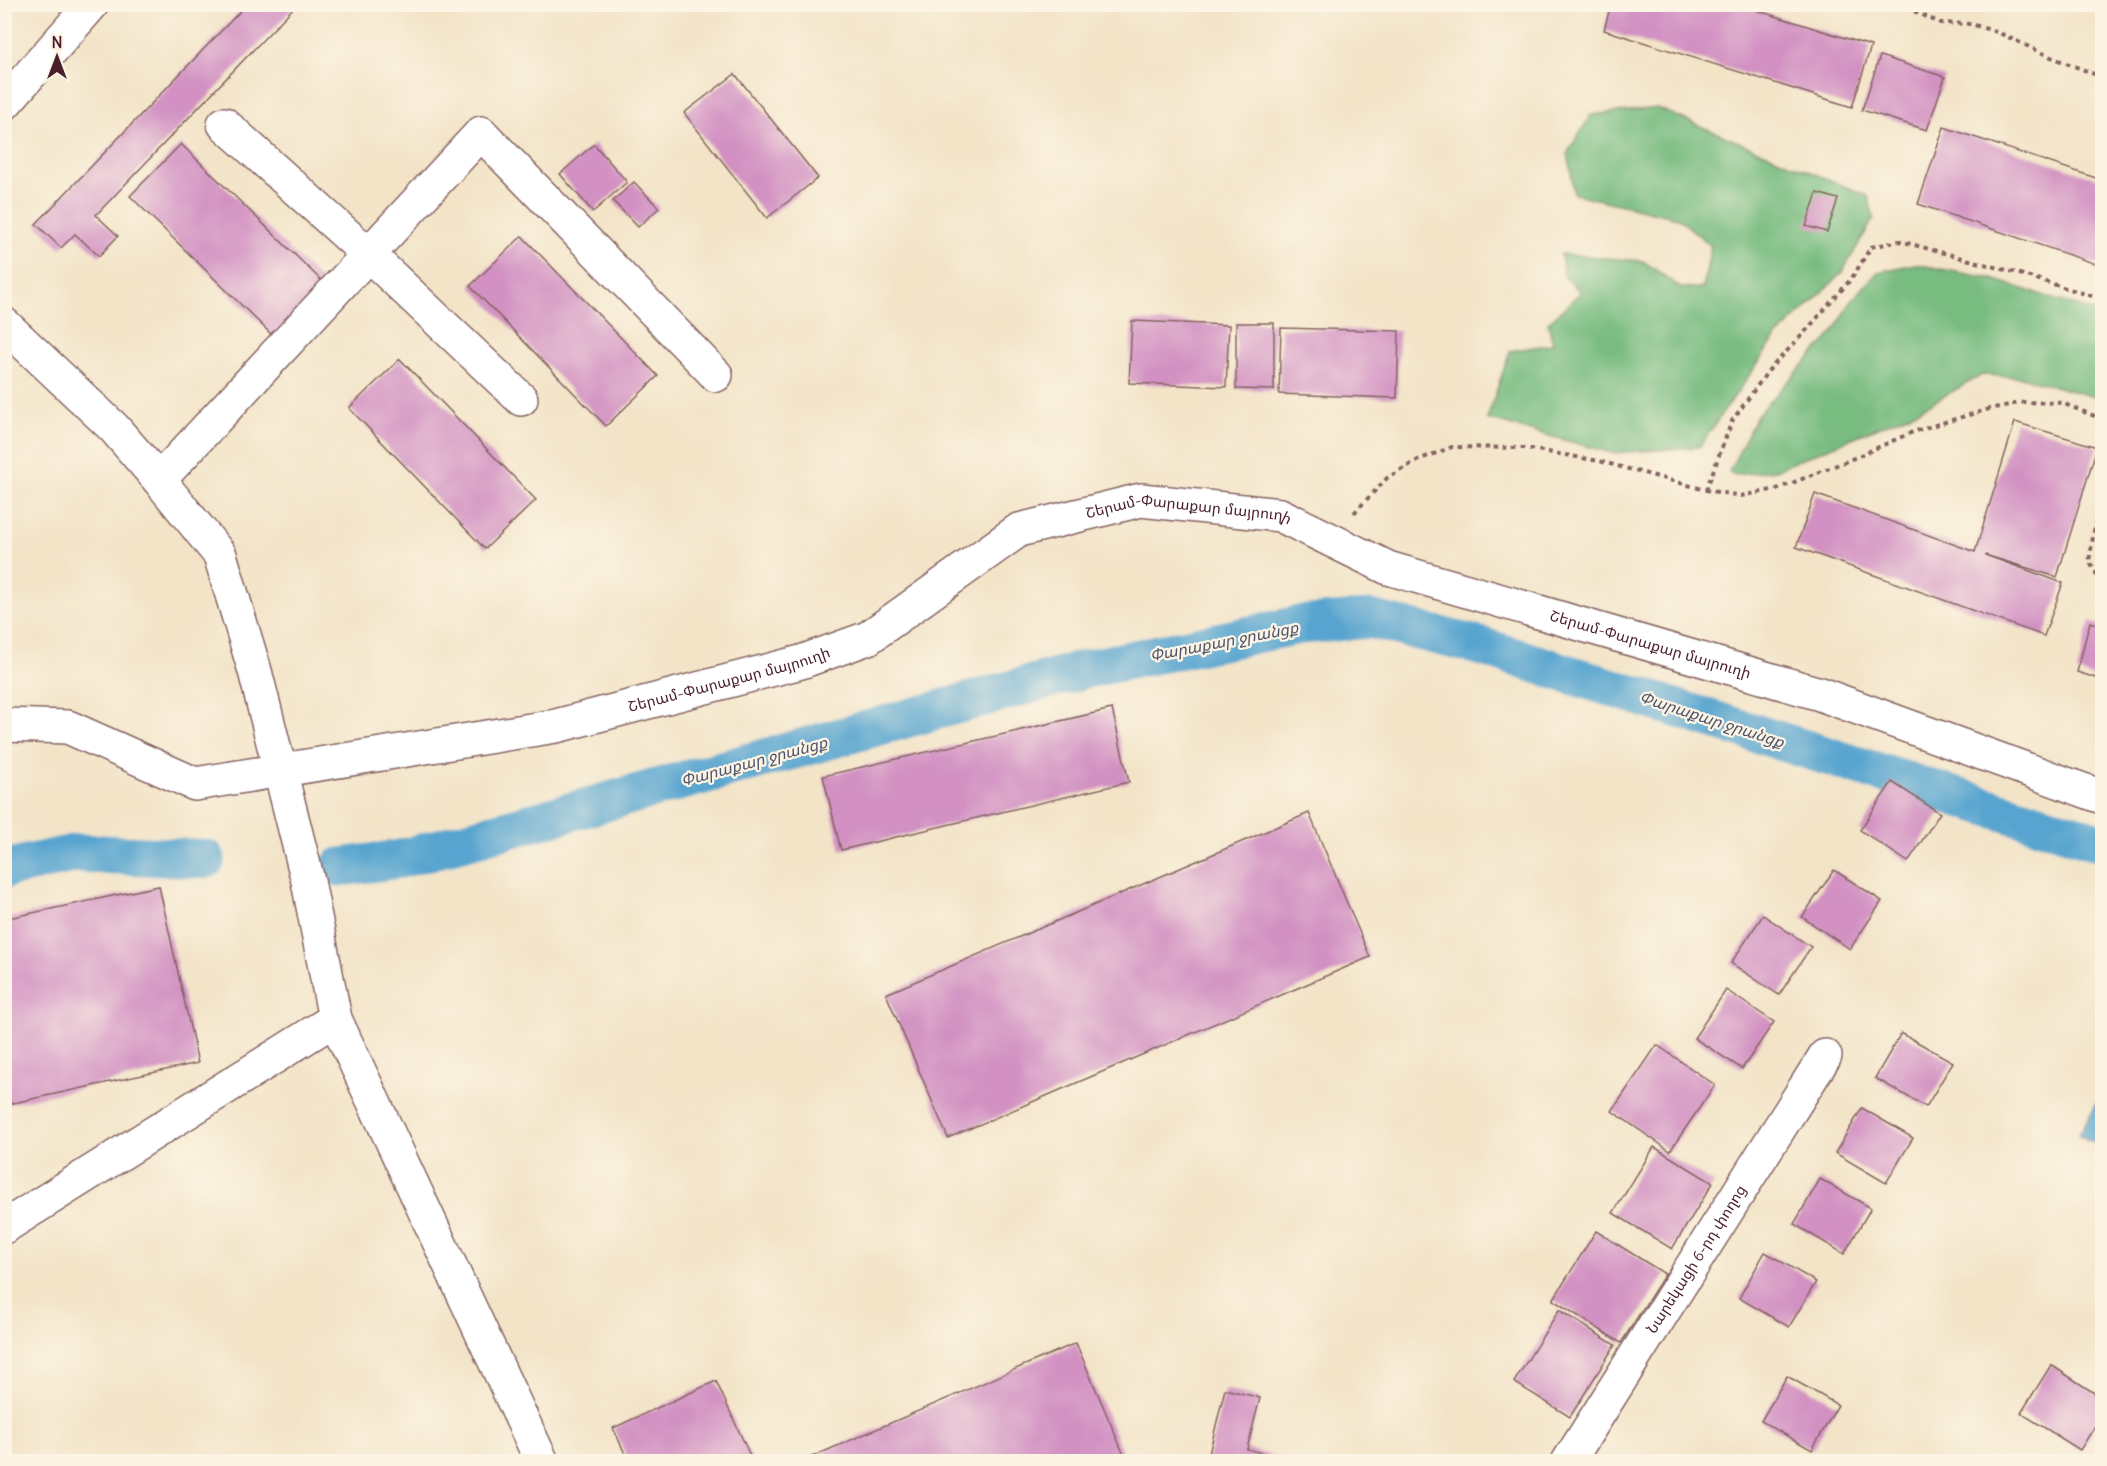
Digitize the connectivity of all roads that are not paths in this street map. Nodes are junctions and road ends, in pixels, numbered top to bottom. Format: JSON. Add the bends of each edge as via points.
{"nodes":[{"id":1,"x":92,"y":4,"type":"edge"},
{"id":2,"x":4,"y":104,"type":"edge"},
{"id":3,"x":224,"y":124,"type":"dead end"},
{"id":4,"x":368,"y":254,"type":"junction"},
{"id":5,"x":4,"y":324,"type":"edge"},
{"id":6,"x":716,"y":375,"type":"dead end"},
{"id":7,"x":521,"y":399,"type":"dead end"},
{"id":8,"x":159,"y":480,"type":"junction"},
{"id":9,"x":4,"y":725,"type":"edge"},
{"id":10,"x":279,"y":770,"type":"junction"},
{"id":11,"x":2103,"y":797,"type":"edge"},
{"id":12,"x":335,"y":1019,"type":"junction"},
{"id":13,"x":1825,"y":1056,"type":"dead end"},
{"id":14,"x":4,"y":1227,"type":"edge"},
{"id":15,"x":542,"y":1461,"type":"edge"},
{"id":16,"x":1568,"y":1461,"type":"edge"}],
"edges":[{"from":1,"to":2,"type":"street"},
{"from":3,"to":4,"type":"street"},
{"from":4,"to":6,"type":"street","via":[[481,133]]},
{"from":4,"to":7,"type":"street"},
{"from":4,"to":8,"type":"street"},
{"from":5,"to":8,"type":"street","via":[[114,428]]},
{"from":8,"to":10,"type":"street","via":[[220,555],[255,671]]},
{"from":9,"to":10,"type":"street","name":"Շերամ-Փարաքար մայրուղի","via":[[68,727],[195,784]]},
{"from":10,"to":11,"type":"street","name":"Շերամ-Փարաքար մայրուղի","via":[[556,726],[801,662],[867,638],[1019,530],[1140,500],[1280,515],[1388,568],[1820,694]]},
{"from":10,"to":12,"type":"street","via":[[308,881]]},
{"from":12,"to":14,"type":"street"},
{"from":12,"to":15,"type":"street"},
{"from":13,"to":16,"type":"street","name":"Նարեկացի 6-րդ փողոց"}]}
